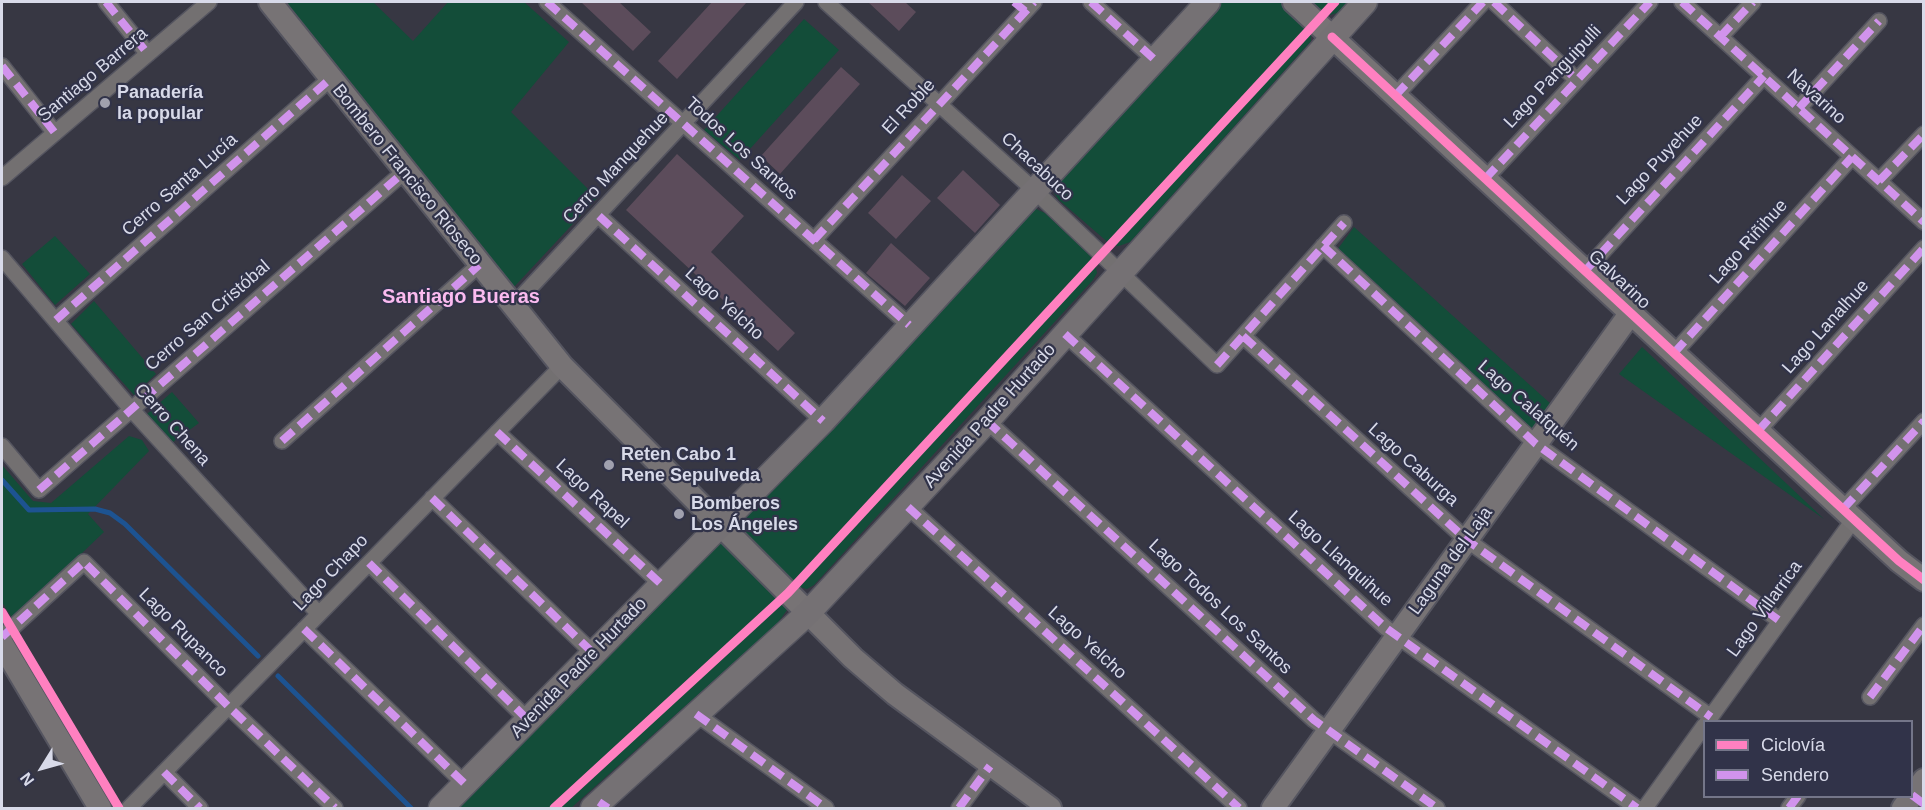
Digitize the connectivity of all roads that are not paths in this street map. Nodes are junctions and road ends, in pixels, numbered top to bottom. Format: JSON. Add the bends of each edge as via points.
{"nodes":[{"id":1,"x":106,"y":2,"type":"edge"},
{"id":2,"x":209,"y":2,"type":"edge"},
{"id":3,"x":270,"y":2,"type":"edge"},
{"id":4,"x":547,"y":2,"type":"edge"},
{"id":5,"x":796,"y":2,"type":"edge"},
{"id":6,"x":826,"y":2,"type":"edge"},
{"id":7,"x":1091,"y":2,"type":"edge"},
{"id":8,"x":1208,"y":2,"type":"edge"},
{"id":9,"x":1294,"y":2,"type":"edge"},
{"id":10,"x":1365,"y":2,"type":"edge"},
{"id":11,"x":1483,"y":2,"type":"edge"},
{"id":12,"x":1494,"y":2,"type":"edge"},
{"id":13,"x":1650,"y":2,"type":"edge"},
{"id":14,"x":1682,"y":2,"type":"edge"},
{"id":15,"x":1753,"y":2,"type":"edge"},
{"id":16,"x":1024,"y":5,"type":"edge"},
{"id":17,"x":1880,"y":21,"type":"dead end"},
{"id":18,"x":1332,"y":37,"type":"junction"},
{"id":19,"x":1720,"y":37,"type":"junction"},
{"id":20,"x":147,"y":54,"type":"junction"},
{"id":21,"x":1155,"y":60,"type":"junction"},
{"id":22,"x":2,"y":66,"type":"edge"},
{"id":23,"x":1764,"y":76,"type":"junction"},
{"id":24,"x":330,"y":79,"type":"junction"},
{"id":25,"x":1577,"y":80,"type":"junction"},
{"id":26,"x":1395,"y":96,"type":"junction"},
{"id":27,"x":939,"y":103,"type":"junction"},
{"id":28,"x":1798,"y":108,"type":"junction"},
{"id":29,"x":683,"y":124,"type":"junction"},
{"id":30,"x":55,"y":133,"type":"junction"},
{"id":31,"x":1923,"y":134,"type":"edge"},
{"id":32,"x":1852,"y":157,"type":"junction"},
{"id":33,"x":404,"y":172,"type":"junction"},
{"id":34,"x":2,"y":178,"type":"edge"},
{"id":35,"x":1485,"y":179,"type":"junction"},
{"id":36,"x":1879,"y":181,"type":"junction"},
{"id":37,"x":1034,"y":190,"type":"junction"},
{"id":38,"x":599,"y":216,"type":"junction"},
{"id":39,"x":1923,"y":222,"type":"edge"},
{"id":40,"x":1344,"y":223,"type":"dead end"},
{"id":41,"x":814,"y":240,"type":"junction"},
{"id":42,"x":1323,"y":246,"type":"junction"},
{"id":43,"x":1923,"y":248,"type":"edge"},
{"id":44,"x":2,"y":258,"type":"edge"},
{"id":45,"x":479,"y":266,"type":"junction"},
{"id":46,"x":1585,"y":271,"type":"junction"},
{"id":47,"x":1120,"y":272,"type":"junction"},
{"id":48,"x":512,"y":307,"type":"junction"},
{"id":49,"x":1630,"y":314,"type":"junction"},
{"id":50,"x":56,"y":320,"type":"junction"},
{"id":51,"x":909,"y":325,"type":"junction"},
{"id":52,"x":1065,"y":334,"type":"junction"},
{"id":53,"x":1243,"y":336,"type":"junction"},
{"id":54,"x":1674,"y":353,"type":"junction"},
{"id":55,"x":562,"y":366,"type":"junction"},
{"id":56,"x":131,"y":409,"type":"junction"},
{"id":57,"x":823,"y":421,"type":"junction"},
{"id":58,"x":987,"y":421,"type":"junction"},
{"id":59,"x":1923,"y":421,"type":"edge"},
{"id":60,"x":1758,"y":431,"type":"junction"},
{"id":61,"x":497,"y":432,"type":"junction"},
{"id":62,"x":282,"y":441,"type":"dead end"},
{"id":63,"x":1536,"y":444,"type":"junction"},
{"id":64,"x":2,"y":446,"type":"edge"},
{"id":65,"x":432,"y":498,"type":"junction"},
{"id":66,"x":908,"y":507,"type":"junction"},
{"id":67,"x":1848,"y":514,"type":"junction"},
{"id":68,"x":719,"y":524,"type":"junction"},
{"id":69,"x":1467,"y":540,"type":"junction"},
{"id":70,"x":369,"y":562,"type":"junction"},
{"id":71,"x":1923,"y":580,"type":"edge"},
{"id":72,"x":661,"y":584,"type":"junction"},
{"id":73,"x":318,"y":613,"type":"junction"},
{"id":74,"x":808,"y":613,"type":"junction"},
{"id":75,"x":1780,"y":621,"type":"junction"},
{"id":76,"x":1923,"y":625,"type":"edge"},
{"id":77,"x":304,"y":629,"type":"junction"},
{"id":78,"x":1398,"y":635,"type":"junction"},
{"id":79,"x":2,"y":637,"type":"edge"},
{"id":80,"x":2,"y":644,"type":"edge"},
{"id":81,"x":593,"y":653,"type":"junction"},
{"id":82,"x":1870,"y":697,"type":"dead end"},
{"id":83,"x":228,"y":706,"type":"junction"},
{"id":84,"x":696,"y":714,"type":"junction"},
{"id":85,"x":528,"y":720,"type":"junction"},
{"id":86,"x":1707,"y":720,"type":"edge"},
{"id":87,"x":1709,"y":720,"type":"edge"},
{"id":88,"x":1703,"y":728,"type":"edge"},
{"id":89,"x":1329,"y":731,"type":"junction"},
{"id":90,"x":990,"y":766,"type":"junction"},
{"id":91,"x":164,"y":772,"type":"junction"},
{"id":92,"x":1923,"y":780,"type":"edge"},
{"id":93,"x":465,"y":784,"type":"junction"},
{"id":94,"x":1913,"y":795,"type":"edge"},
{"id":95,"x":600,"y":806,"type":"edge"},
{"id":96,"x":100,"y":808,"type":"edge"},
{"id":97,"x":129,"y":808,"type":"edge"},
{"id":98,"x":200,"y":808,"type":"edge"},
{"id":99,"x":335,"y":808,"type":"edge"},
{"id":100,"x":441,"y":808,"type":"edge"},
{"id":101,"x":826,"y":808,"type":"edge"},
{"id":102,"x":959,"y":808,"type":"edge"},
{"id":103,"x":1050,"y":808,"type":"edge"},
{"id":104,"x":1239,"y":808,"type":"edge"},
{"id":105,"x":1273,"y":808,"type":"edge"},
{"id":106,"x":1437,"y":808,"type":"edge"},
{"id":107,"x":1637,"y":808,"type":"edge"},
{"id":108,"x":1645,"y":808,"type":"edge"}],
"edges":[{"from":1,"to":20,"type":"street"},
{"from":2,"to":20,"type":"street","name":"Santiago Barrera"},
{"from":3,"to":24,"type":"street","name":"Bombero Francisco Rioseco"},
{"from":4,"to":29,"type":"street","name":"Todos Los Santos"},
{"from":5,"to":29,"type":"street","name":"Cerro Manquehue"},
{"from":6,"to":27,"type":"street","name":"Chacabuco"},
{"from":7,"to":21,"type":"street"},
{"from":8,"to":21,"type":"main road","name":"Avenida Padre Hurtado"},
{"from":9,"to":18,"type":"street","name":"Galvarino"},
{"from":10,"to":18,"type":"main road","name":"Avenida Padre Hurtado"},
{"from":11,"to":26,"type":"street"},
{"from":12,"to":25,"type":"street"},
{"from":13,"to":25,"type":"street","name":"Lago Panguipulli"},
{"from":14,"to":19,"type":"street","name":"Navarino"},
{"from":15,"to":19,"type":"street"},
{"from":16,"to":27,"type":"street","name":"El Roble"},
{"from":17,"to":28,"type":"street"},
{"from":18,"to":26,"type":"street","name":"Galvarino"},
{"from":18,"to":47,"type":"main road","name":"Avenida Padre Hurtado"},
{"from":19,"to":23,"type":"street","name":"Navarino"},
{"from":20,"to":30,"type":"street","name":"Santiago Barrera"},
{"from":21,"to":37,"type":"main road","name":"Avenida Padre Hurtado"},
{"from":22,"to":30,"type":"street"},
{"from":23,"to":28,"type":"street","name":"Navarino"},
{"from":23,"to":46,"type":"street","name":"Lago Puyehue"},
{"from":24,"to":33,"type":"street","name":"Bombero Francisco Rioseco"},
{"from":24,"to":50,"type":"street","name":"Cerro Santa Lucía"},
{"from":25,"to":35,"type":"street","name":"Lago Panguipulli"},
{"from":26,"to":35,"type":"street","name":"Galvarino"},
{"from":27,"to":37,"type":"street","name":"Chacabuco"},
{"from":27,"to":41,"type":"street","name":"El Roble"},
{"from":28,"to":32,"type":"street","name":"Navarino"},
{"from":29,"to":38,"type":"street","name":"Cerro Manquehue"},
{"from":29,"to":41,"type":"street","name":"Todos Los Santos"},
{"from":30,"to":34,"type":"street","name":"Santiago Barrera"},
{"from":31,"to":36,"type":"street"},
{"from":32,"to":36,"type":"street","name":"Navarino"},
{"from":32,"to":54,"type":"street","name":"Lago Riñihue"},
{"from":33,"to":45,"type":"street","name":"Bombero Francisco Rioseco"},
{"from":33,"to":56,"type":"street","name":"Cerro San Cristóbal"},
{"from":35,"to":46,"type":"street","name":"Galvarino"},
{"from":36,"to":39,"type":"street","name":"Navarino"},
{"from":37,"to":47,"type":"street","name":"Chacabuco"},
{"from":37,"to":51,"type":"main road","name":"Avenida Padre Hurtado"},
{"from":38,"to":48,"type":"street","name":"Cerro Manquehue"},
{"from":38,"to":57,"type":"street","name":"Lago Yelcho"},
{"from":40,"to":42,"type":"street"},
{"from":41,"to":51,"type":"street","name":"Todos Los Santos"},
{"from":42,"to":53,"type":"street"},
{"from":42,"to":63,"type":"street","name":"Lago Calafquén"},
{"from":43,"to":60,"type":"street","name":"Lago Lanalhue"},
{"from":44,"to":50,"type":"street","name":"Cerro Chena"},
{"from":45,"to":48,"type":"street","name":"Bombero Francisco Rioseco"},
{"from":45,"to":62,"type":"street"},
{"from":46,"to":49,"type":"street","name":"Galvarino"},
{"from":47,"to":52,"type":"main road","name":"Avenida Padre Hurtado"},
{"from":47,"to":53,"type":"street","name":"Chacabuco","via":[[1217,365]]},
{"from":48,"to":55,"type":"street","name":"Bombero Francisco Rioseco"},
{"from":49,"to":54,"type":"street","name":"Galvarino"},
{"from":49,"to":63,"type":"street","name":"Laguna del Laja"},
{"from":50,"to":56,"type":"street","name":"Cerro Chena"},
{"from":51,"to":57,"type":"main road","name":"Avenida Padre Hurtado"},
{"from":52,"to":58,"type":"main road","name":"Avenida Padre Hurtado"},
{"from":52,"to":78,"type":"street","name":"Lago Llanquihue"},
{"from":53,"to":69,"type":"street","name":"Lago Caburga"},
{"from":54,"to":60,"type":"street","name":"Galvarino"},
{"from":55,"to":61,"type":"street","name":"Lago Chapo"},
{"from":55,"to":68,"type":"street","name":"Bombero Francisco Rioseco"},
{"from":56,"to":64,"type":"street","name":"Cerro San Cristóbal","via":[[39,490]]},
{"from":56,"to":73,"type":"street","name":"Cerro Chena"},
{"from":57,"to":68,"type":"main road","name":"Avenida Padre Hurtado"},
{"from":58,"to":66,"type":"main road","name":"Avenida Padre Hurtado"},
{"from":58,"to":89,"type":"street","name":"Lago Todos Los Santos"},
{"from":59,"to":67,"type":"street","name":"Lago Villarrica"},
{"from":60,"to":67,"type":"street","name":"Galvarino"},
{"from":61,"to":65,"type":"street","name":"Lago Chapo"},
{"from":61,"to":72,"type":"street","name":"Lago Rapel"},
{"from":63,"to":69,"type":"street","name":"Laguna del Laja"},
{"from":63,"to":75,"type":"street","name":"Lago Calafquén"},
{"from":65,"to":70,"type":"street","name":"Lago Chapo"},
{"from":65,"to":81,"type":"street"},
{"from":66,"to":74,"type":"main road","name":"Avenida Padre Hurtado"},
{"from":66,"to":104,"type":"street","name":"Lago Yelcho"},
{"from":67,"to":71,"type":"street","name":"Galvarino"},
{"from":67,"to":75,"type":"street","name":"Lago Villarrica"},
{"from":68,"to":72,"type":"main road","name":"Avenida Padre Hurtado"},
{"from":68,"to":74,"type":"street","name":"Bombero Francisco Rioseco"},
{"from":69,"to":78,"type":"street","name":"Laguna del Laja"},
{"from":69,"to":86,"type":"street","name":"Lago Caburga"},
{"from":70,"to":73,"type":"street","name":"Lago Chapo"},
{"from":70,"to":85,"type":"street"},
{"from":72,"to":81,"type":"main road","name":"Avenida Padre Hurtado"},
{"from":73,"to":77,"type":"street","name":"Lago Chapo"},
{"from":74,"to":84,"type":"main road","name":"Avenida Padre Hurtado"},
{"from":74,"to":90,"type":"street","name":"Bombero Francisco Rioseco","via":[[875,678]]},
{"from":75,"to":87,"type":"street","name":"Lago Villarrica"},
{"from":76,"to":82,"type":"street"},
{"from":77,"to":83,"type":"street","name":"Lago Chapo"},
{"from":77,"to":93,"type":"street"},
{"from":78,"to":89,"type":"street","name":"Laguna del Laja"},
{"from":78,"to":107,"type":"street","name":"Lago Llanquihue"},
{"from":79,"to":83,"type":"street","name":"Lago Rupanco","via":[[84,562]]},
{"from":80,"to":96,"type":"street"},
{"from":81,"to":85,"type":"main road","name":"Avenida Padre Hurtado"},
{"from":83,"to":91,"type":"street","name":"Lago Chapo"},
{"from":83,"to":99,"type":"street","name":"Lago Rupanco"},
{"from":84,"to":95,"type":"main road","name":"Avenida Padre Hurtado"},
{"from":84,"to":101,"type":"street"},
{"from":85,"to":93,"type":"main road","name":"Avenida Padre Hurtado"},
{"from":88,"to":108,"type":"street","name":"Lago Villarrica"},
{"from":89,"to":105,"type":"street","name":"Laguna del Laja"},
{"from":89,"to":106,"type":"street","name":"Lago Todos Los Santos"},
{"from":90,"to":102,"type":"street"},
{"from":90,"to":103,"type":"street","name":"Bombero Francisco Rioseco"},
{"from":91,"to":97,"type":"street","name":"Lago Chapo"},
{"from":91,"to":98,"type":"street"},
{"from":92,"to":94,"type":"street"},
{"from":93,"to":100,"type":"main road","name":"Avenida Padre Hurtado"}]}
